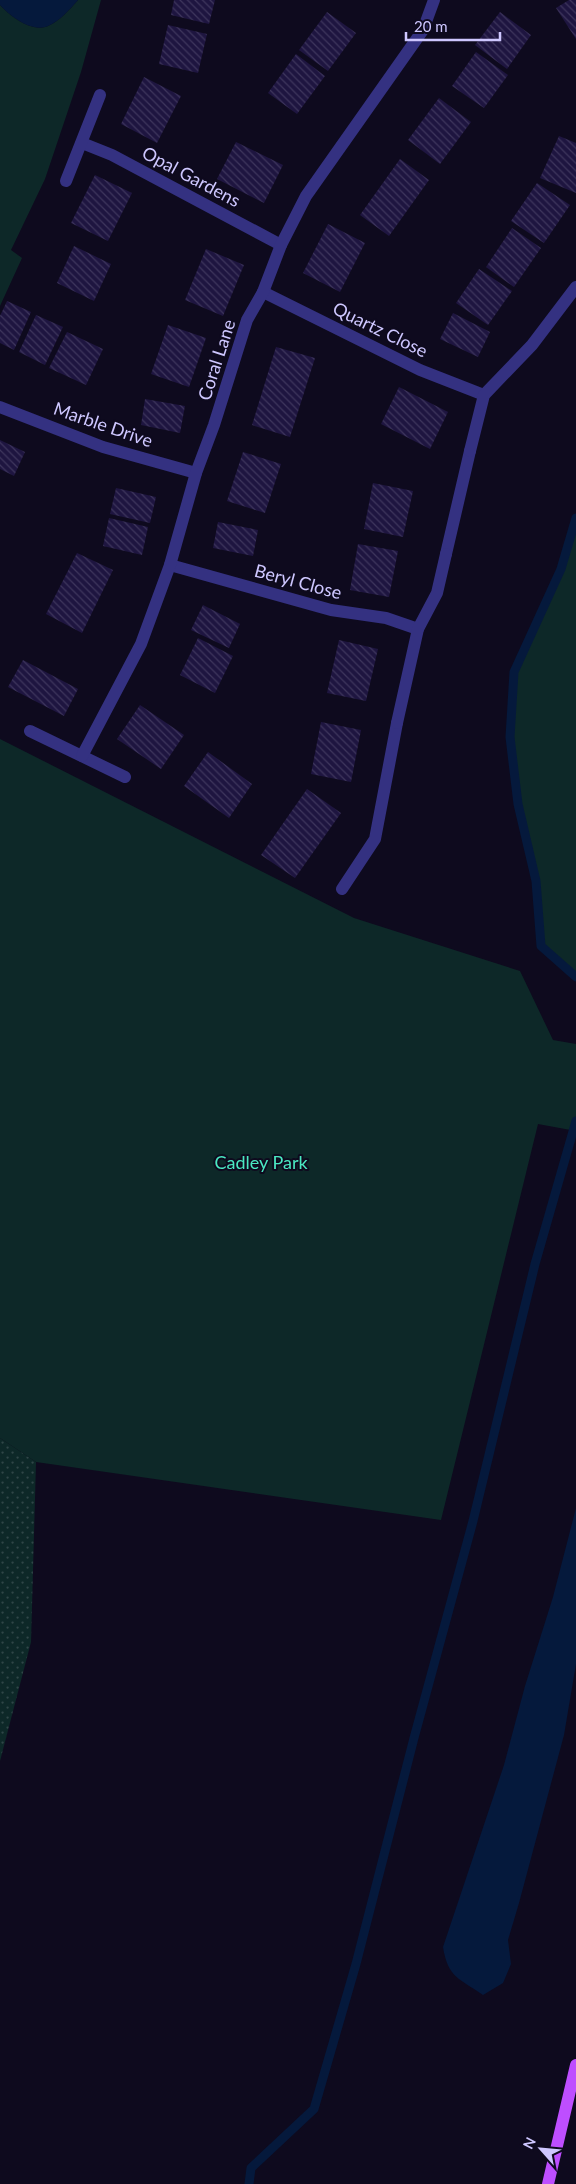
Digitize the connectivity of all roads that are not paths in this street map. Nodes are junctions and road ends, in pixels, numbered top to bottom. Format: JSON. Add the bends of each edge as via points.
{"nodes":[{"id":1,"x":434,"y":0,"type":"edge"},
{"id":2,"x":100,"y":95,"type":"dead end"},
{"id":3,"x":82,"y":143,"type":"junction"},
{"id":4,"x":66,"y":182,"type":"dead end"},
{"id":5,"x":281,"y":245,"type":"junction"},
{"id":6,"x":576,"y":287,"type":"edge"},
{"id":7,"x":263,"y":292,"type":"junction"},
{"id":8,"x":484,"y":395,"type":"junction"},
{"id":9,"x":0,"y":407,"type":"edge"},
{"id":10,"x":196,"y":473,"type":"junction"},
{"id":11,"x":170,"y":565,"type":"junction"},
{"id":12,"x":418,"y":628,"type":"junction"},
{"id":13,"x":30,"y":731,"type":"dead end"},
{"id":14,"x":82,"y":756,"type":"junction"},
{"id":15,"x":125,"y":777,"type":"dead end"},
{"id":16,"x":342,"y":889,"type":"dead end"},
{"id":17,"x":576,"y":2065,"type":"edge"},
{"id":18,"x":548,"y":2184,"type":"edge"}],
"edges":[{"from":1,"to":5,"type":"street","name":"Coral Lane","via":[[423,30],[306,196]]},
{"from":2,"to":3,"type":"street"},
{"from":3,"to":4,"type":"street"},
{"from":3,"to":5,"type":"street","name":"Opal Gardens","via":[[112,155]]},
{"from":5,"to":7,"type":"street","name":"Coral Lane"},
{"from":6,"to":8,"type":"street","via":[[532,345]]},
{"from":7,"to":8,"type":"street","name":"Quartz Close","via":[[420,370]]},
{"from":7,"to":10,"type":"street","name":"Coral Lane","via":[[247,320]]},
{"from":8,"to":12,"type":"street","via":[[437,593]]},
{"from":9,"to":10,"type":"street","name":"Marble Drive","via":[[103,447]]},
{"from":10,"to":11,"type":"street","name":"Coral Lane"},
{"from":11,"to":12,"type":"street","name":"Beryl Close","via":[[331,610],[386,618]]},
{"from":11,"to":14,"type":"street","name":"Coral Lane","via":[[141,644]]},
{"from":12,"to":16,"type":"street","via":[[375,838]]},
{"from":13,"to":14,"type":"street"},
{"from":14,"to":15,"type":"street"},
{"from":17,"to":18,"type":"main road"}]}
